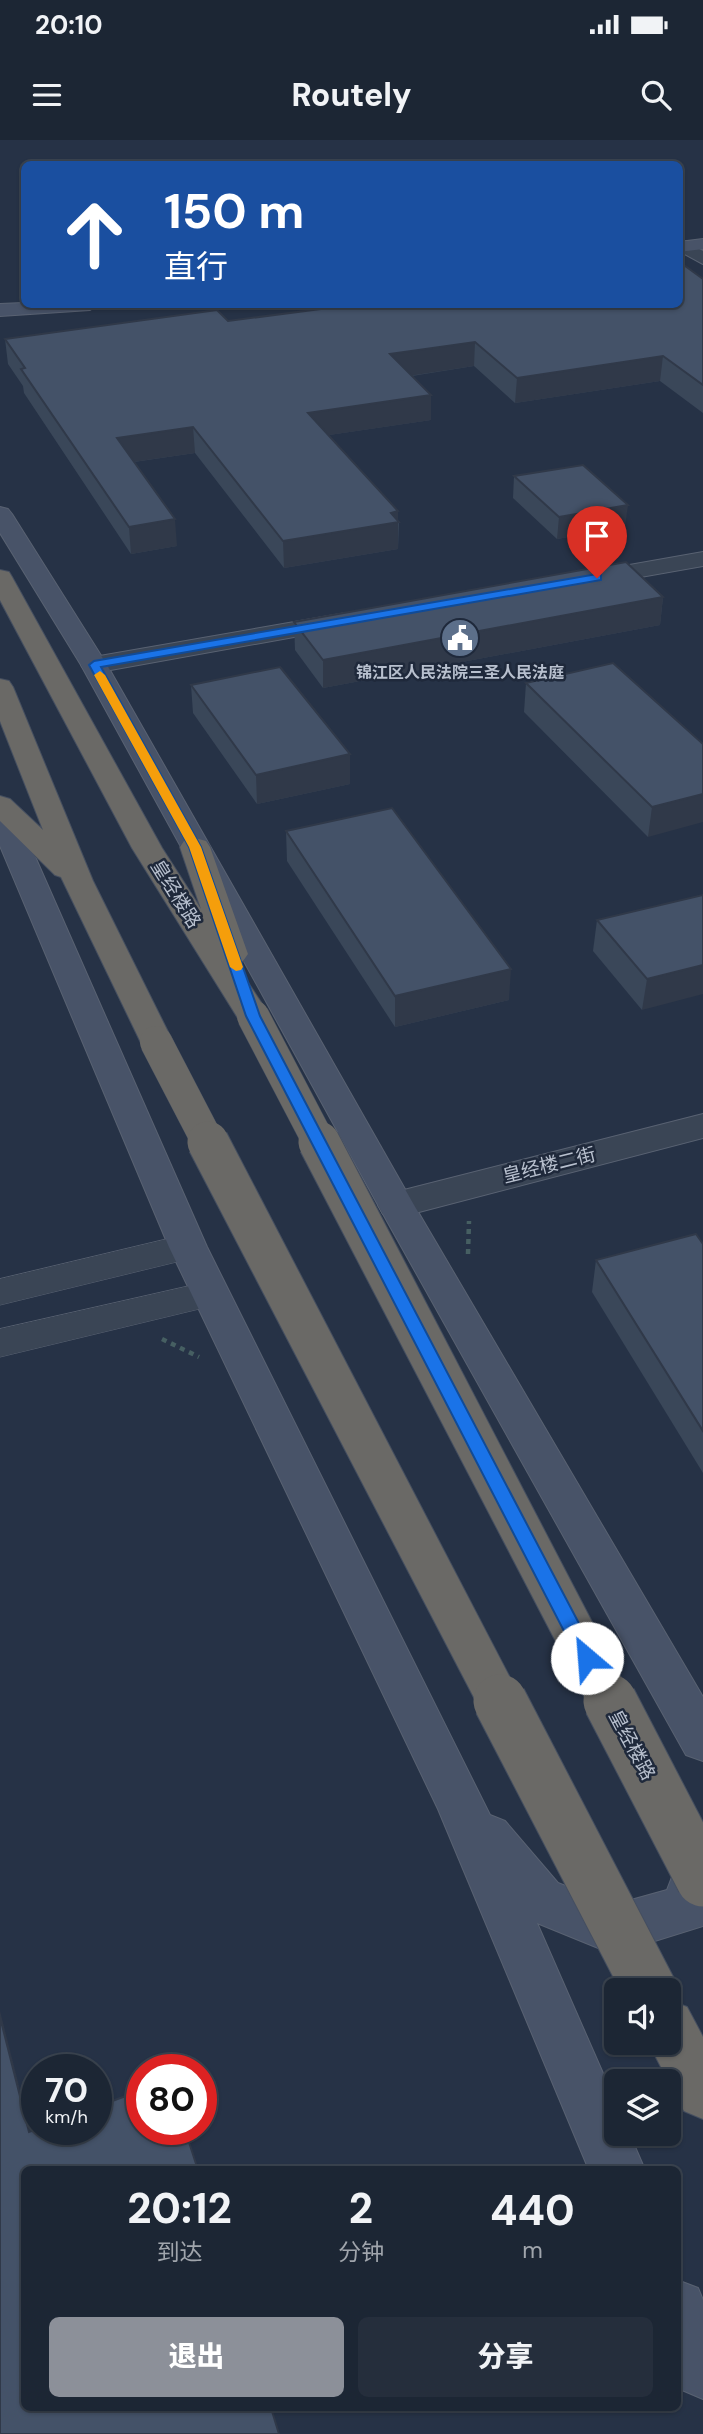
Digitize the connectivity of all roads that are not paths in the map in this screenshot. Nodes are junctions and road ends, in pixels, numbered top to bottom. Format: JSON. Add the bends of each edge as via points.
{"nodes":[{"id":1,"x":703,"y":229,"type":"edge"},
{"id":2,"x":683,"y":241,"type":"edge"},
{"id":3,"x":683,"y":242,"type":"edge"},
{"id":4,"x":683,"y":244,"type":"edge"},
{"id":5,"x":703,"y":244,"type":"edge"},
{"id":6,"x":703,"y":259,"type":"edge"},
{"id":7,"x":21,"y":297,"type":"edge"},
{"id":8,"x":21,"y":306,"type":"edge"},
{"id":9,"x":2,"y":307,"type":"edge"},
{"id":10,"x":0,"y":514,"type":"edge"},
{"id":11,"x":703,"y":559,"type":"edge"},
{"id":12,"x":0,"y":577,"type":"edge"},
{"id":13,"x":554,"y":585,"type":"edge"},
{"id":14,"x":365,"y":618,"type":"edge"},
{"id":15,"x":94,"y":665,"type":"junction"},
{"id":16,"x":0,"y":687,"type":"edge"},
{"id":17,"x":0,"y":805,"type":"edge"},
{"id":18,"x":0,"y":811,"type":"edge"},
{"id":19,"x":195,"y":847,"type":"junction"},
{"id":20,"x":78,"y":881,"type":"junction"},
{"id":21,"x":253,"y":1016,"type":"junction"},
{"id":22,"x":703,"y":1126,"type":"edge"},
{"id":23,"x":396,"y":1205,"type":"junction"},
{"id":24,"x":188,"y":1247,"type":"junction"},
{"id":25,"x":0,"y":1292,"type":"edge"},
{"id":26,"x":211,"y":1294,"type":"junction"},
{"id":27,"x":0,"y":1343,"type":"edge"},
{"id":28,"x":701,"y":1744,"type":"edge"},
{"id":29,"x":460,"y":1804,"type":"junction"},
{"id":30,"x":703,"y":1859,"type":"edge"},
{"id":31,"x":703,"y":1880,"type":"edge"},
{"id":32,"x":644,"y":1978,"type":"edge"},
{"id":33,"x":681,"y":2051,"type":"edge"},
{"id":34,"x":703,"y":2092,"type":"edge"},
{"id":35,"x":615,"y":2166,"type":"edge"},
{"id":36,"x":681,"y":2318,"type":"edge"},
{"id":37,"x":703,"y":2369,"type":"edge"}],
"edges":[{"from":1,"to":2,"type":"main road"},
{"from":3,"to":5,"type":"main road"},
{"from":4,"to":6,"type":"street"},
{"from":7,"to":9,"type":"main road"},
{"from":8,"to":9,"type":"main road"},
{"from":10,"to":15,"type":"main road"},
{"from":11,"to":13,"type":"street"},
{"from":12,"to":21,"type":"highway","name":"皇经楼路","via":[[147,848]]},
{"from":14,"to":15,"type":"street"},
{"from":15,"to":19,"type":"main road"},
{"from":16,"to":20,"type":"highway"},
{"from":17,"to":20,"type":"highway"},
{"from":18,"to":24,"type":"main road"},
{"from":19,"to":21,"type":"highway"},
{"from":19,"to":23,"type":"main road"},
{"from":20,"to":32,"type":"highway","bridge":true,"via":[[156,1042]]},
{"from":21,"to":31,"type":"highway","name":"皇经楼路","bridge":true},
{"from":22,"to":23,"type":"street","name":"皇经楼二街"},
{"from":23,"to":28,"type":"main road"},
{"from":24,"to":25,"type":"street"},
{"from":24,"to":26,"type":"main road"},
{"from":26,"to":27,"type":"street"},
{"from":26,"to":29,"type":"main road"},
{"from":29,"to":30,"type":"main road","via":[[540,1900],[613,1930],[685,1909]]},
{"from":29,"to":35,"type":"main road"},
{"from":33,"to":34,"type":"highway"},
{"from":36,"to":37,"type":"main road"}]}
